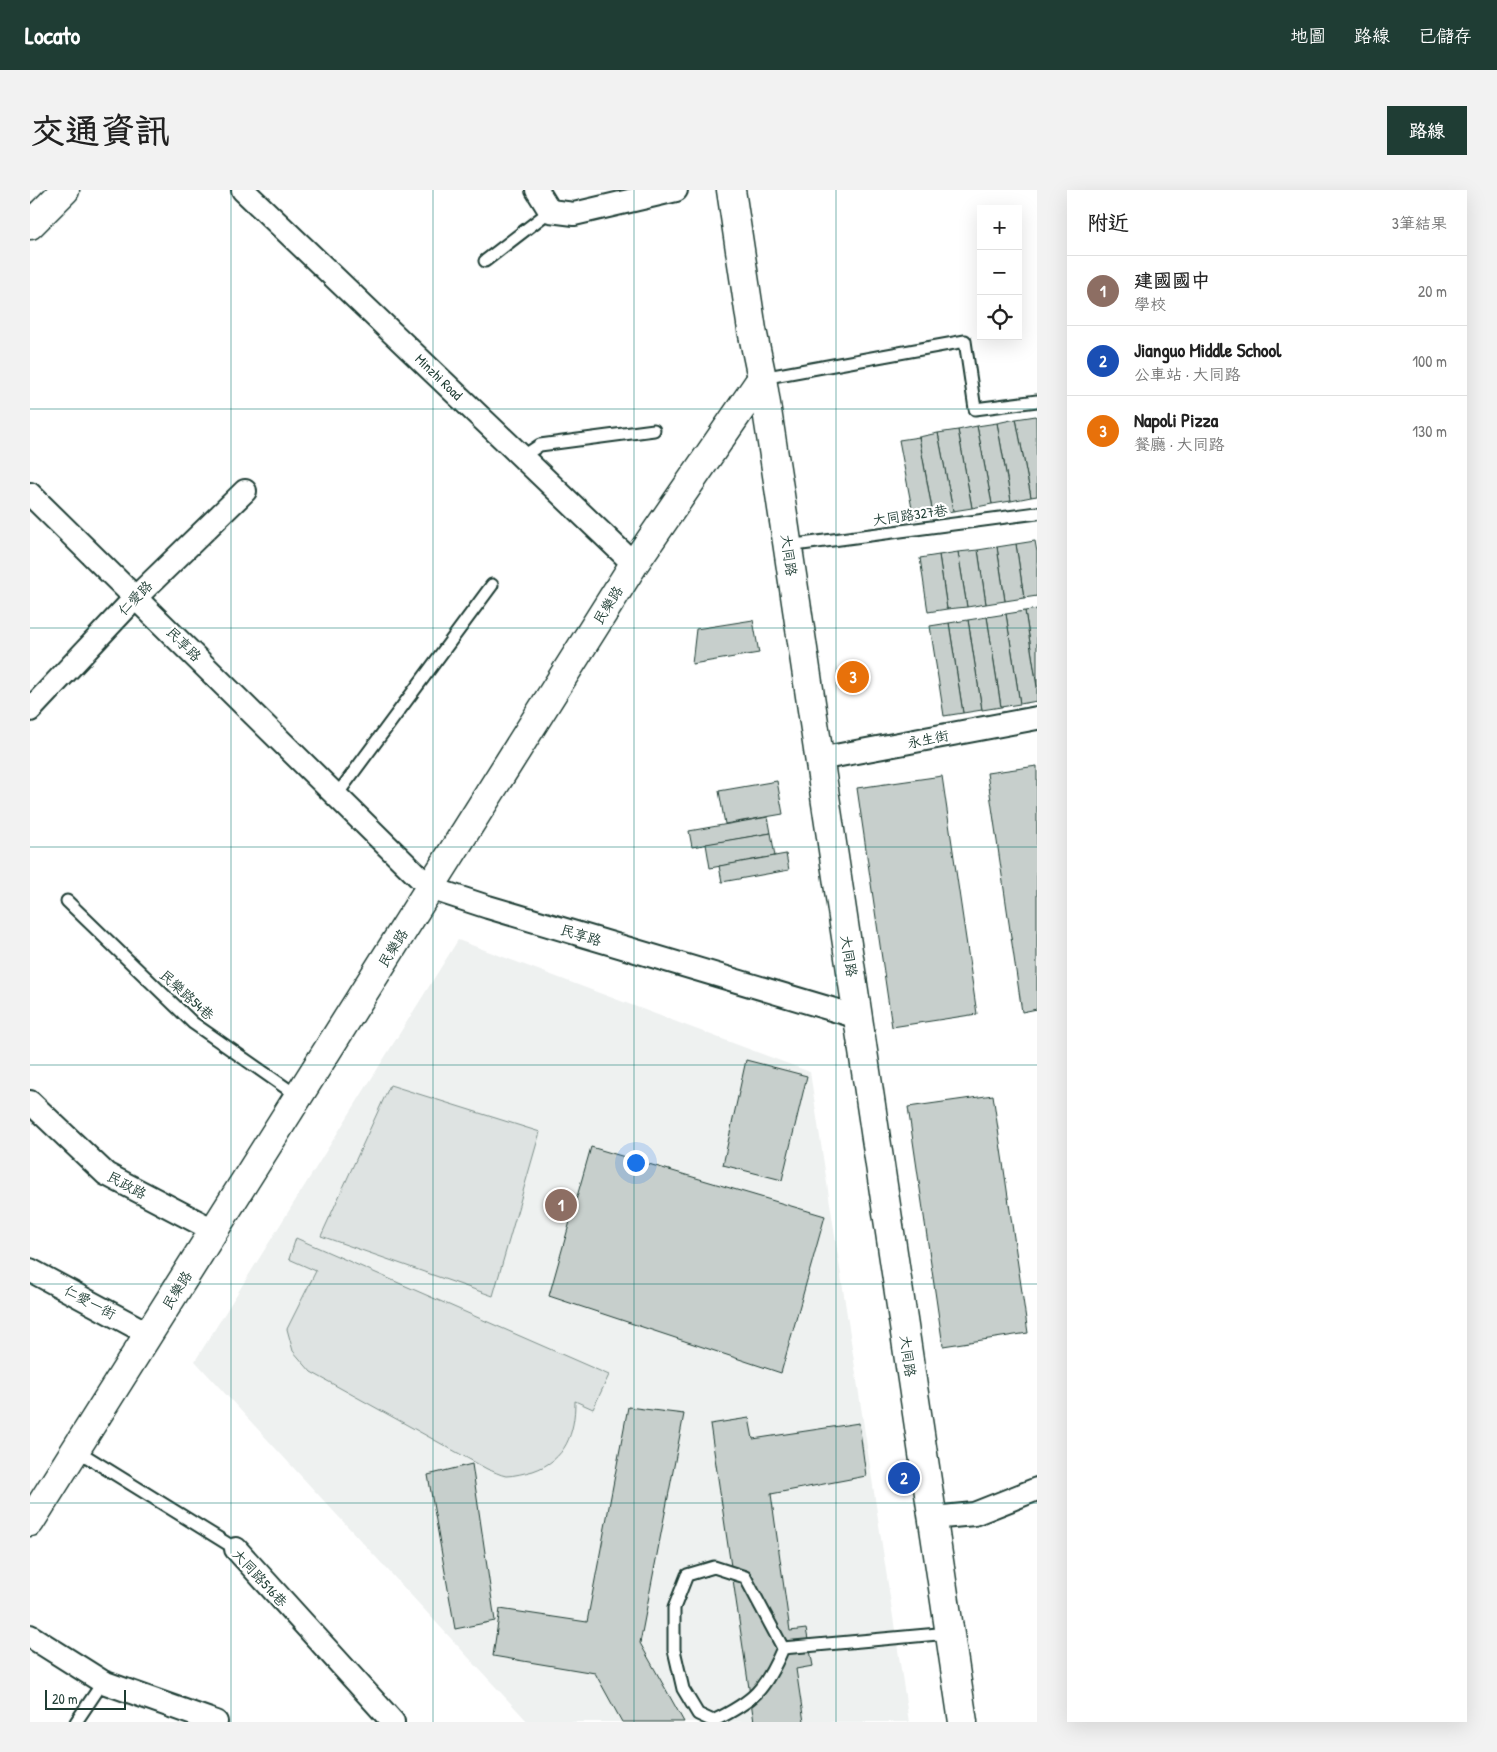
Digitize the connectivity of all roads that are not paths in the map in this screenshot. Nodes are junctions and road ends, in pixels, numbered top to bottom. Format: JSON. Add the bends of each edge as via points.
{"nodes":[{"id":1,"x":65,"y":190,"type":"edge"},
{"id":2,"x":243,"y":190,"type":"edge"},
{"id":3,"x":537,"y":190,"type":"edge"},
{"id":4,"x":676,"y":190,"type":"edge"},
{"id":5,"x":731,"y":190,"type":"edge"},
{"id":6,"x":550,"y":211,"type":"junction"},
{"id":7,"x":30,"y":225,"type":"edge"},
{"id":8,"x":485,"y":261,"type":"dead end"},
{"id":9,"x":762,"y":378,"type":"junction"},
{"id":10,"x":1037,"y":401,"type":"edge"},
{"id":11,"x":654,"y":430,"type":"dead end"},
{"id":12,"x":522,"y":457,"type":"junction"},
{"id":13,"x":245,"y":491,"type":"dead end"},
{"id":14,"x":30,"y":494,"type":"edge"},
{"id":15,"x":1037,"y":513,"type":"edge"},
{"id":16,"x":788,"y":546,"type":"junction"},
{"id":17,"x":634,"y":564,"type":"junction"},
{"id":18,"x":492,"y":585,"type":"dead end"},
{"id":19,"x":136,"y":597,"type":"junction"},
{"id":20,"x":30,"y":710,"type":"edge"},
{"id":21,"x":1037,"y":718,"type":"edge"},
{"id":22,"x":819,"y":759,"type":"junction"},
{"id":23,"x":336,"y":796,"type":"junction"},
{"id":24,"x":430,"y":888,"type":"junction"},
{"id":25,"x":67,"y":901,"type":"dead end"},
{"id":26,"x":858,"y":1017,"type":"junction"},
{"id":27,"x":299,"y":1097,"type":"junction"},
{"id":28,"x":30,"y":1102,"type":"edge"},
{"id":29,"x":215,"y":1231,"type":"junction"},
{"id":30,"x":30,"y":1270,"type":"edge"},
{"id":31,"x":149,"y":1334,"type":"junction"},
{"id":32,"x":76,"y":1450,"type":"junction"},
{"id":33,"x":1037,"y":1488,"type":"edge"},
{"id":34,"x":932,"y":1518,"type":"junction"},
{"id":35,"x":30,"y":1522,"type":"edge"},
{"id":36,"x":236,"y":1549,"type":"joint"},
{"id":37,"x":950,"y":1633,"type":"junction"},
{"id":38,"x":30,"y":1636,"type":"edge"},
{"id":39,"x":783,"y":1648,"type":"junction"},
{"id":40,"x":103,"y":1682,"type":"junction"},
{"id":41,"x":76,"y":1722,"type":"edge"},
{"id":42,"x":216,"y":1722,"type":"edge"},
{"id":43,"x":393,"y":1722,"type":"edge"},
{"id":44,"x":963,"y":1722,"type":"edge"}],
"edges":[{"from":1,"to":7,"type":"main road"},
{"from":2,"to":12,"type":"street","name":"Minzhi Road"},
{"from":3,"to":6,"type":"street"},
{"from":4,"to":6,"type":"street","via":[[574,214]]},
{"from":5,"to":9,"type":"main road","name":"大同路"},
{"from":6,"to":8,"type":"lane"},
{"from":9,"to":10,"type":"lane","via":[[965,341],[975,409]]},
{"from":9,"to":16,"type":"main road","name":"大同路"},
{"from":9,"to":17,"type":"main road","name":"民樂路"},
{"from":11,"to":12,"type":"lane","via":[[540,445]]},
{"from":12,"to":17,"type":"street","name":"Minzhi Road"},
{"from":13,"to":19,"type":"street","name":"仁愛路"},
{"from":14,"to":19,"type":"street","name":"民享路"},
{"from":15,"to":16,"type":"lane","name":"大同路327巷"},
{"from":16,"to":22,"type":"main road","name":"大同路"},
{"from":17,"to":24,"type":"main road","name":"民樂路"},
{"from":18,"to":23,"type":"lane"},
{"from":19,"to":20,"type":"street","name":"仁愛路"},
{"from":19,"to":23,"type":"street","name":"民享路"},
{"from":21,"to":22,"type":"street","name":"永生街"},
{"from":22,"to":26,"type":"main road","name":"大同路"},
{"from":23,"to":24,"type":"street","name":"民享路"},
{"from":24,"to":26,"type":"street","name":"民享路"},
{"from":24,"to":27,"type":"main road","name":"民樂路"},
{"from":25,"to":27,"type":"lane","name":"民樂路54巷","via":[[193,1023]]},
{"from":26,"to":34,"type":"main road","name":"大同路"},
{"from":27,"to":29,"type":"main road","name":"民樂路"},
{"from":28,"to":29,"type":"street","name":"民政路","via":[[106,1174]]},
{"from":29,"to":31,"type":"main road","name":"民樂路"},
{"from":30,"to":31,"type":"street","name":"仁愛一街"},
{"from":31,"to":32,"type":"main road","name":"民樂路"},
{"from":32,"to":35,"type":"main road","name":"民樂路"},
{"from":32,"to":36,"type":"lane","name":"大同路516巷"},
{"from":33,"to":34,"type":"street","via":[[974,1514]]},
{"from":34,"to":37,"type":"main road","name":"大同路"},
{"from":36,"to":43,"type":"street","name":"大同路516巷"},
{"from":37,"to":39,"type":"lane"},
{"from":37,"to":44,"type":"main road","name":"大同路"},
{"from":38,"to":40,"type":"street"},
{"from":39,"to":39,"type":"lane","via":[[745,1577],[714,1567],[687,1575],[674,1608],[674,1650],[683,1689],[698,1714],[714,1721],[753,1698],[766,1682]]},
{"from":40,"to":41,"type":"lane"},
{"from":40,"to":42,"type":"street"}]}
